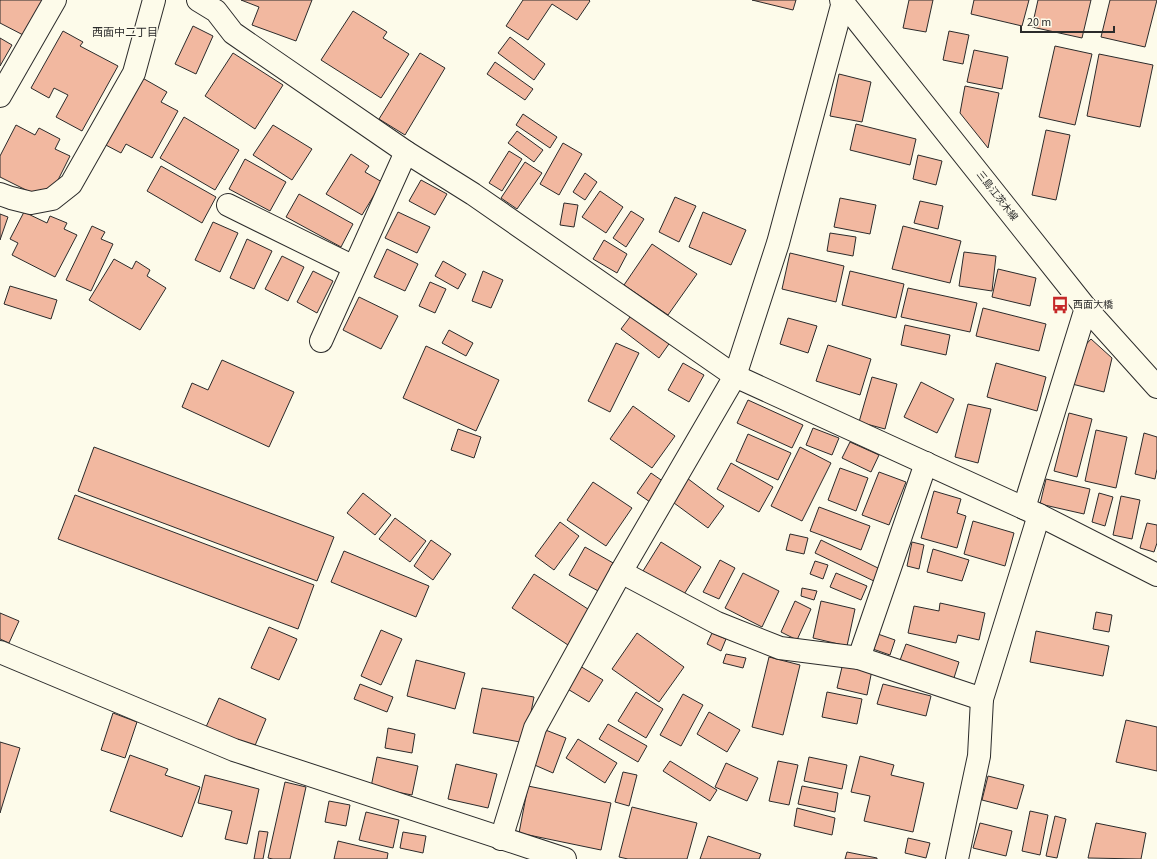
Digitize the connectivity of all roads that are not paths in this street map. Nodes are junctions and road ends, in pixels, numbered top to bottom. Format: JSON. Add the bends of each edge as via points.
{"nodes":[{"id":1,"x":55,"y":0,"type":"edge"},
{"id":2,"x":154,"y":0,"type":"edge"},
{"id":3,"x":842,"y":1,"type":"edge"},
{"id":4,"x":211,"y":4,"type":"edge"},
{"id":5,"x":0,"y":96,"type":"edge"},
{"id":6,"x":406,"y":152,"type":"junction"},
{"id":7,"x":0,"y":194,"type":"edge"},
{"id":8,"x":228,"y":205,"type":"dead end"},
{"id":9,"x":354,"y":267,"type":"junction"},
{"id":10,"x":1086,"y":308,"type":"junction"},
{"id":11,"x":321,"y":341,"type":"dead end"},
{"id":12,"x":735,"y":376,"type":"junction"},
{"id":13,"x":1157,"y":387,"type":"edge"},
{"id":14,"x":926,"y":463,"type":"junction"},
{"id":15,"x":1031,"y":511,"type":"junction"},
{"id":16,"x":621,"y":572,"type":"junction"},
{"id":17,"x":1157,"y":575,"type":"edge"},
{"id":18,"x":0,"y":652,"type":"edge"},
{"id":19,"x":859,"y":658,"type":"junction"},
{"id":20,"x":982,"y":699,"type":"junction"},
{"id":21,"x":501,"y":839,"type":"junction"},
{"id":22,"x":565,"y":859,"type":"edge"},
{"id":23,"x":957,"y":859,"type":"edge"}],
"edges":[{"from":1,"to":5,"type":"street"},
{"from":2,"to":7,"type":"street","via":[[134,73],[71,184],[52,199],[32,203]]},
{"from":3,"to":10,"type":"street","name":"三島江茨木線"},
{"from":3,"to":12,"type":"street","via":[[778,243]]},
{"from":4,"to":6,"type":"street","via":[[233,33]]},
{"from":6,"to":9,"type":"street"},
{"from":6,"to":12,"type":"street","via":[[473,194]]},
{"from":8,"to":9,"type":"street"},
{"from":9,"to":11,"type":"street"},
{"from":10,"to":13,"type":"street","name":"三島江茨木線"},
{"from":10,"to":15,"type":"street"},
{"from":12,"to":14,"type":"street"},
{"from":12,"to":16,"type":"street"},
{"from":14,"to":15,"type":"street"},
{"from":14,"to":19,"type":"street"},
{"from":15,"to":17,"type":"street"},
{"from":15,"to":20,"type":"street"},
{"from":16,"to":19,"type":"street","via":[[717,623],[780,648]]},
{"from":16,"to":21,"type":"street","via":[[535,728]]},
{"from":18,"to":21,"type":"street","via":[[234,750]]},
{"from":19,"to":20,"type":"street"},
{"from":20,"to":23,"type":"street","via":[[980,756]]},
{"from":21,"to":22,"type":"street"}]}
